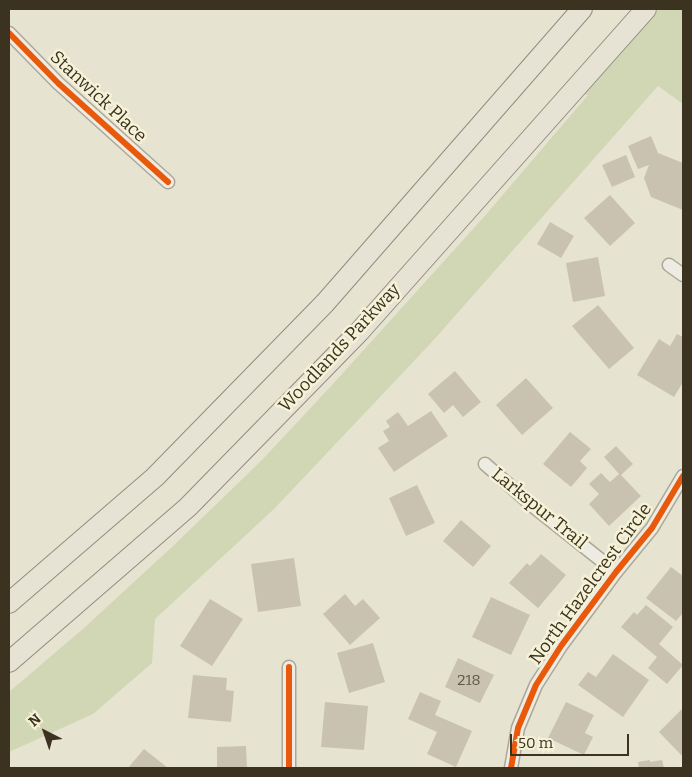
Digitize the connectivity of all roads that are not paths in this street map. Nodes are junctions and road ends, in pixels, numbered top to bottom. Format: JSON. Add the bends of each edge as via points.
{"nodes":[{"id":1,"x":582,"y":9,"type":"edge"},
{"id":2,"x":646,"y":9,"type":"edge"},
{"id":3,"x":9,"y":33,"type":"edge"},
{"id":4,"x":168,"y":182,"type":"dead end"},
{"id":5,"x":669,"y":265,"type":"dead end"},
{"id":6,"x":683,"y":275,"type":"edge"},
{"id":7,"x":485,"y":464,"type":"dead end"},
{"id":8,"x":683,"y":476,"type":"edge"},
{"id":9,"x":616,"y":572,"type":"junction"},
{"id":10,"x":9,"y":603,"type":"edge"},
{"id":11,"x":9,"y":662,"type":"edge"},
{"id":12,"x":289,"y":667,"type":"dead end"},
{"id":13,"x":289,"y":768,"type":"edge"},
{"id":14,"x":511,"y":768,"type":"edge"}],
"edges":[{"from":1,"to":10,"type":"main road","via":[[325,303],[155,477]]},
{"from":2,"to":11,"type":"main road","name":"Woodlands Parkway","via":[[359,332],[188,507]]},
{"from":3,"to":4,"type":"street","name":"Stanwick Place","via":[[58,83]]},
{"from":5,"to":6,"type":"street"},
{"from":7,"to":9,"type":"street","name":"Larkspur Trail"},
{"from":8,"to":9,"type":"street","name":"North Hazelcrest Circle","via":[[652,528]]},
{"from":9,"to":14,"type":"street","name":"North Hazelcrest Circle","via":[[536,685],[518,728]]},
{"from":12,"to":13,"type":"street"}]}
